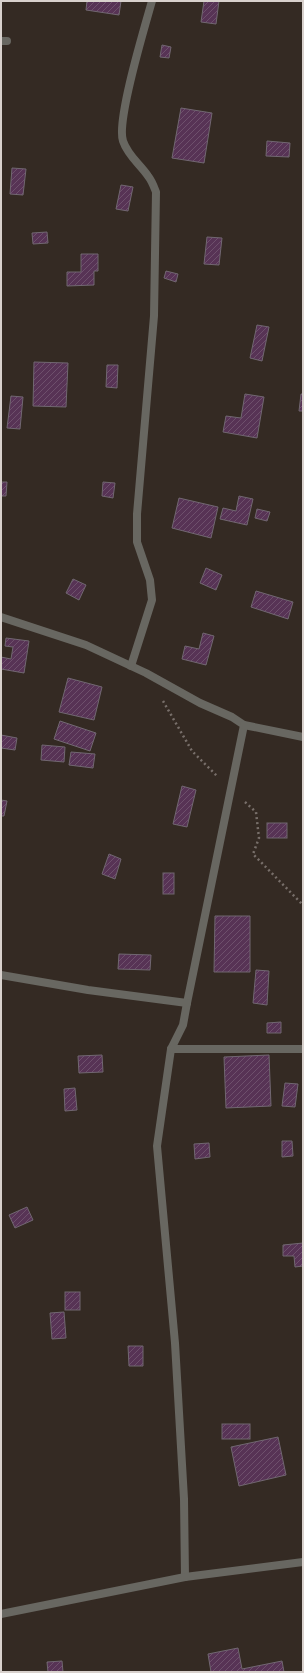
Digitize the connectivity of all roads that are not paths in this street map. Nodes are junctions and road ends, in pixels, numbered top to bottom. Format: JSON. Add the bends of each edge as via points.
{"nodes":[{"id":1,"x":152,"y":1,"type":"edge"},
{"id":2,"x":1,"y":617,"type":"edge"},
{"id":3,"x":131,"y":666,"type":"junction"},
{"id":4,"x":244,"y":726,"type":"junction"},
{"id":5,"x":303,"y":736,"type":"edge"},
{"id":6,"x":1,"y":975,"type":"edge"},
{"id":7,"x":187,"y":1003,"type":"junction"},
{"id":8,"x":171,"y":1049,"type":"junction"},
{"id":9,"x":303,"y":1049,"type":"edge"},
{"id":10,"x":303,"y":1562,"type":"edge"},
{"id":11,"x":185,"y":1577,"type":"junction"},
{"id":12,"x":1,"y":1614,"type":"edge"}],
"edges":[{"from":1,"to":3,"type":"street","via":[[122,124],[123,141],[156,192],[154,316],[137,514],[137,542],[150,580],[152,600]]},
{"from":2,"to":3,"type":"street","via":[[86,645]]},
{"from":3,"to":4,"type":"street","via":[[232,717]]},
{"from":4,"to":5,"type":"street"},
{"from":4,"to":7,"type":"street"},
{"from":6,"to":7,"type":"street"},
{"from":7,"to":8,"type":"street","via":[[183,1025]]},
{"from":8,"to":9,"type":"street"},
{"from":8,"to":11,"type":"street","via":[[157,1146],[175,1343],[184,1499]]},
{"from":10,"to":11,"type":"street"},
{"from":11,"to":12,"type":"street"}]}
